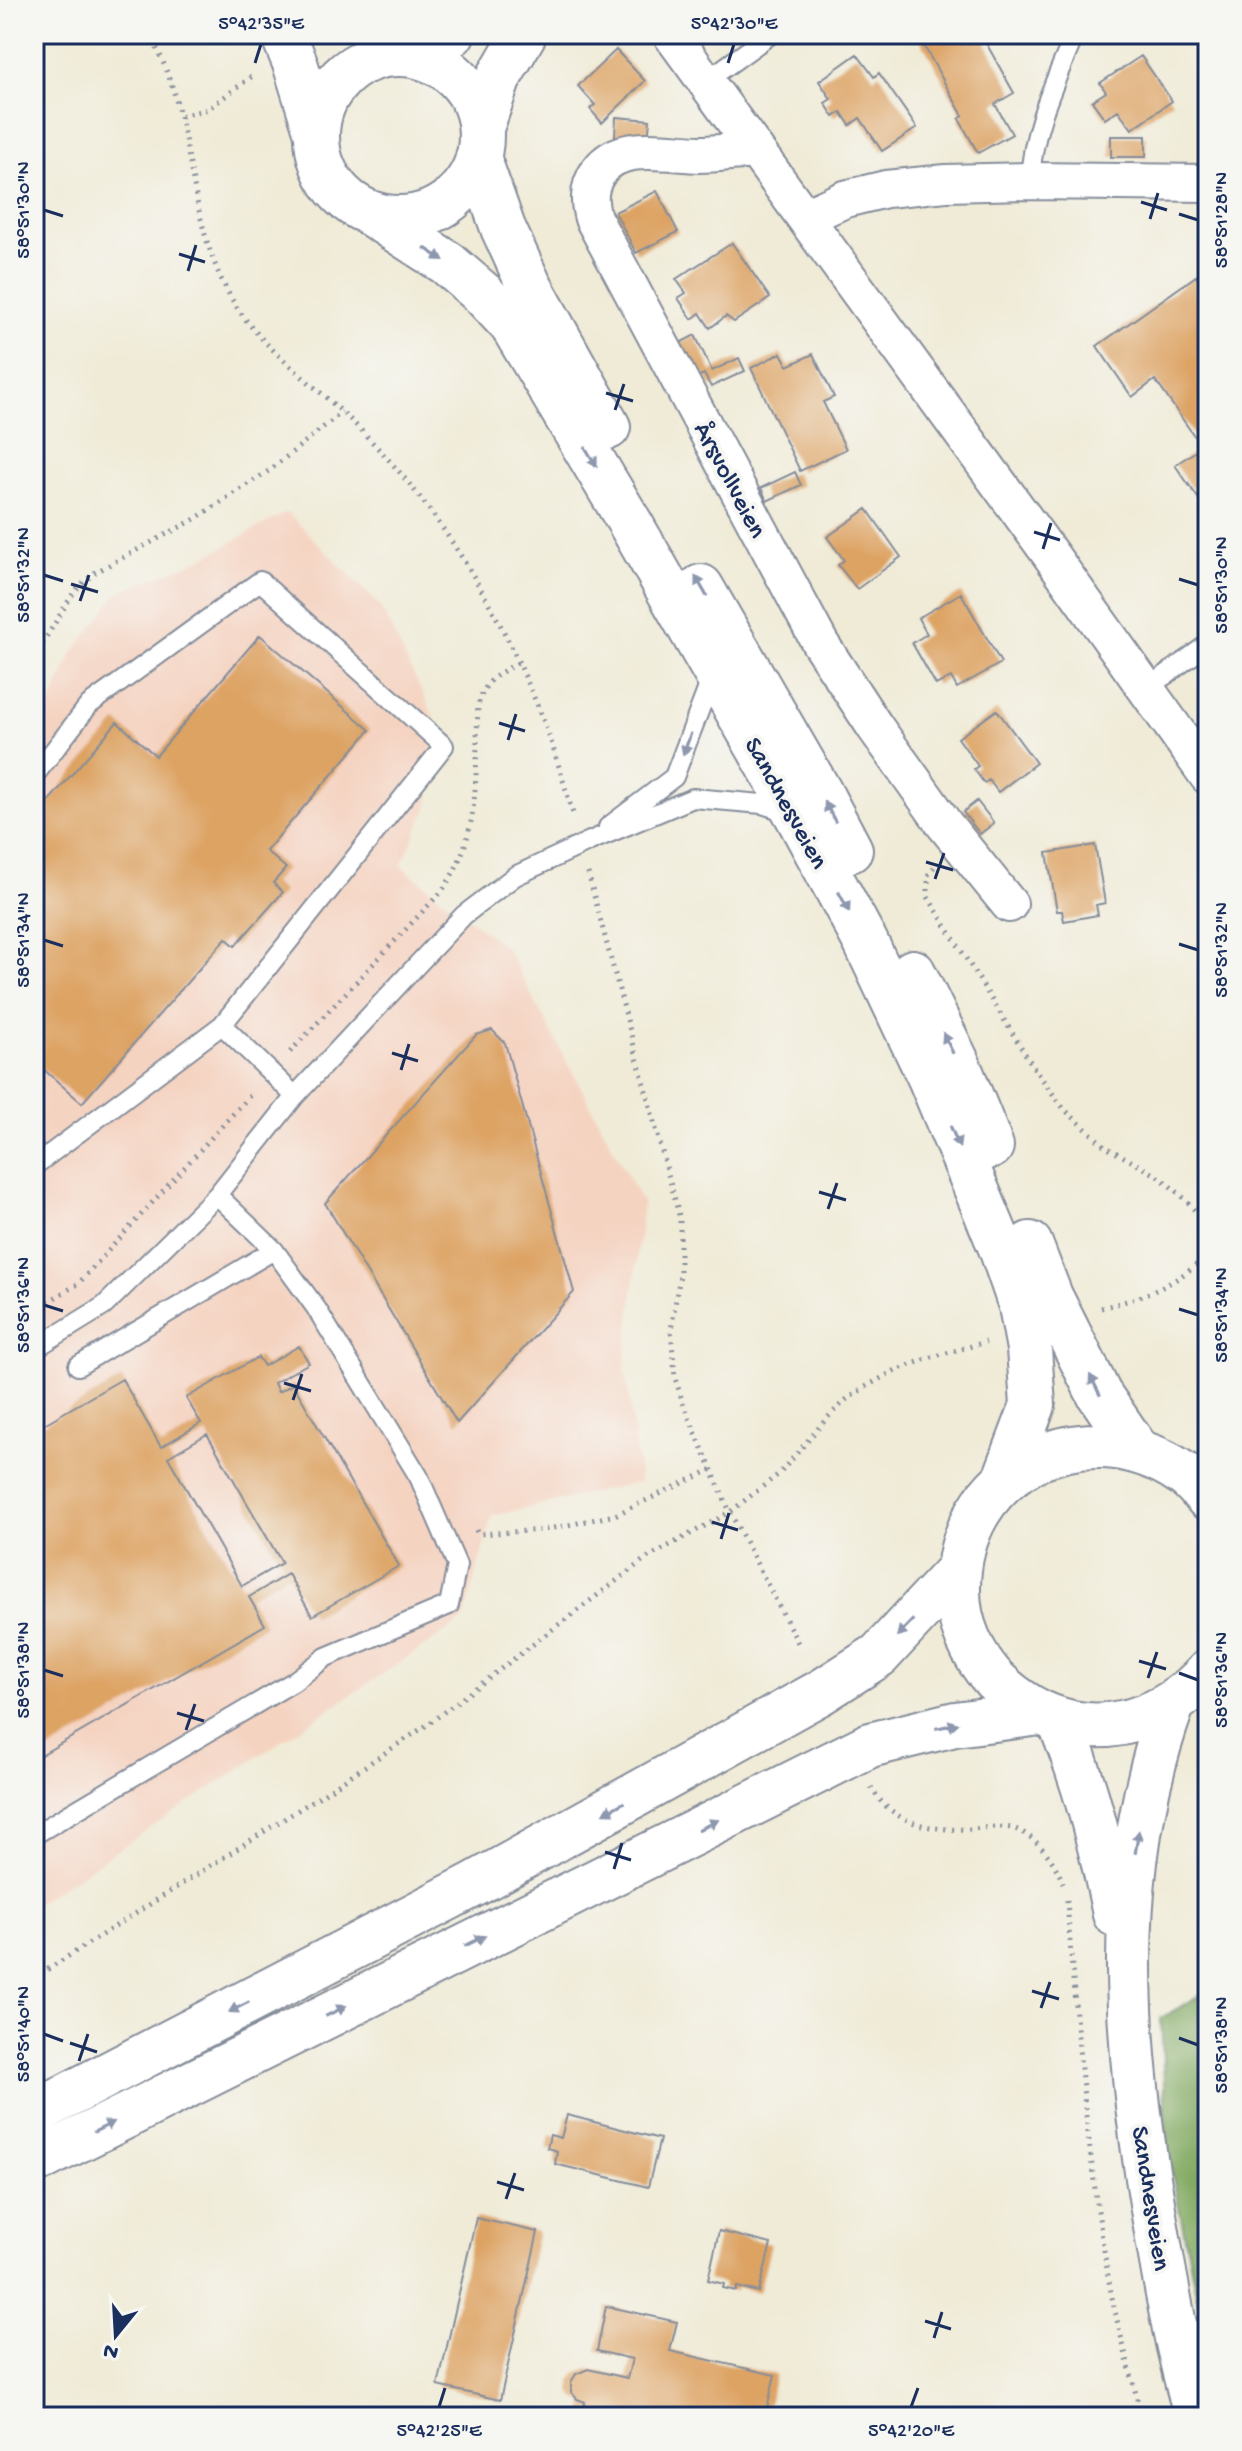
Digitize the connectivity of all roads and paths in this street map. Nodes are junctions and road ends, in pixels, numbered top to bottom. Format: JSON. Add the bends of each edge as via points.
{"nodes":[{"id":1,"x":149,"y":34,"type":"edge"},
{"id":2,"x":452,"y":34,"type":"edge"},
{"id":3,"x":524,"y":34,"type":"edge"},
{"id":4,"x":671,"y":34,"type":"edge"},
{"id":5,"x":771,"y":34,"type":"edge"},
{"id":6,"x":1075,"y":34,"type":"edge"},
{"id":7,"x":394,"y":47,"type":"edge"},
{"id":8,"x":272,"y":51,"type":"edge"},
{"id":9,"x":706,"y":81,"type":"junction"},
{"id":10,"x":181,"y":116,"type":"junction"},
{"id":11,"x":317,"y":134,"type":"junction"},
{"id":12,"x":480,"y":142,"type":"junction"},
{"id":13,"x":755,"y":150,"type":"junction"},
{"id":14,"x":1030,"y":181,"type":"junction"},
{"id":15,"x":1208,"y":183,"type":"edge"},
{"id":16,"x":368,"y":212,"type":"junction"},
{"id":17,"x":805,"y":217,"type":"junction"},
{"id":18,"x":342,"y":412,"type":"junction"},
{"id":19,"x":1208,"y":644,"type":"edge"},
{"id":20,"x":34,"y":657,"type":"edge"},
{"id":21,"x":518,"y":663,"type":"junction"},
{"id":22,"x":714,"y":671,"type":"junction"},
{"id":23,"x":1145,"y":690,"type":"junction"},
{"id":24,"x":34,"y":776,"type":"edge"},
{"id":25,"x":1208,"y":776,"type":"edge"},
{"id":26,"x":797,"y":815,"type":"junction"},
{"id":27,"x":574,"y":817,"type":"dead end"},
{"id":28,"x":590,"y":841,"type":"junction"},
{"id":29,"x":588,"y":872,"type":"dead end"},
{"id":30,"x":928,"y":897,"type":"dead end"},
{"id":31,"x":1009,"y":904,"type":"dead end"},
{"id":32,"x":222,"y":1025,"type":"junction"},
{"id":33,"x":271,"y":1072,"type":"junction"},
{"id":34,"x":295,"y":1096,"type":"junction"},
{"id":35,"x":34,"y":1166,"type":"edge"},
{"id":36,"x":217,"y":1195,"type":"junction"},
{"id":37,"x":1208,"y":1225,"type":"edge"},
{"id":38,"x":274,"y":1250,"type":"junction"},
{"id":39,"x":1208,"y":1253,"type":"edge"},
{"id":40,"x":34,"y":1310,"type":"edge"},
{"id":41,"x":1088,"y":1312,"type":"dead end"},
{"id":42,"x":987,"y":1341,"type":"dead end"},
{"id":43,"x":34,"y":1349,"type":"edge"},
{"id":44,"x":78,"y":1366,"type":"dead end"},
{"id":45,"x":1208,"y":1452,"type":"edge"},
{"id":46,"x":1145,"y":1453,"type":"junction"},
{"id":47,"x":713,"y":1469,"type":"junction"},
{"id":48,"x":1005,"y":1479,"type":"junction"},
{"id":49,"x":1208,"y":1498,"type":"edge"},
{"id":50,"x":730,"y":1512,"type":"junction"},
{"id":51,"x":471,"y":1523,"type":"dead end"},
{"id":52,"x":958,"y":1570,"type":"junction"},
{"id":53,"x":798,"y":1643,"type":"dead end"},
{"id":54,"x":1208,"y":1672,"type":"edge"},
{"id":55,"x":1172,"y":1705,"type":"junction"},
{"id":56,"x":1049,"y":1717,"type":"junction"},
{"id":57,"x":868,"y":1783,"type":"dead end"},
{"id":58,"x":34,"y":1835,"type":"edge"},
{"id":59,"x":1127,"y":1976,"type":"junction"},
{"id":60,"x":34,"y":1978,"type":"edge"},
{"id":61,"x":34,"y":2113,"type":"edge"},
{"id":62,"x":34,"y":2162,"type":"edge"},
{"id":63,"x":1141,"y":2417,"type":"edge"},
{"id":64,"x":1197,"y":2417,"type":"edge"}],
"edges":[{"from":1,"to":10,"type":"path","via":[[171,76]]},
{"from":2,"to":7,"type":"main road"},
{"from":3,"to":12,"type":"main road","via":[[499,77]]},
{"from":4,"to":9,"type":"street"},
{"from":5,"to":9,"type":"lane"},
{"from":6,"to":14,"type":"lane","via":[[1036,134]]},
{"from":7,"to":11,"type":"main road","via":[[341,77],[324,104]]},
{"from":7,"to":12,"type":"main road","via":[[430,59],[465,86],[476,106]]},
{"from":8,"to":10,"type":"path","via":[[208,109]]},
{"from":8,"to":11,"type":"main road","via":[[295,63]]},
{"from":9,"to":13,"type":"street"},
{"from":10,"to":18,"type":"path","via":[[199,218],[220,277],[262,338]]},
{"from":11,"to":16,"type":"main road","via":[[325,172],[351,202]]},
{"from":12,"to":16,"type":"main road","via":[[471,175],[444,204],[397,217]]},
{"from":46,"to":12,"type":"main road","name":"Sandnesveien","one_way":true,"via":[[1099,1394],[1050,1296],[956,1060],[886,918],[819,791],[529,285],[503,228]]},
{"from":13,"to":17,"type":"street"},
{"from":13,"to":31,"type":"street","name":"Årsvollveien","via":[[612,157],[590,189],[593,218],[820,643],[945,825]]},
{"from":14,"to":15,"type":"street"},
{"from":14,"to":17,"type":"street","via":[[886,189]]},
{"from":16,"to":22,"type":"main road","name":"Sandnesveien","one_way":true,"via":[[447,263],[512,325]]},
{"from":17,"to":23,"type":"street"},
{"from":18,"to":20,"type":"path","via":[[270,470],[195,519],[94,573],[74,592]]},
{"from":18,"to":21,"type":"path","via":[[389,460],[451,541]]},
{"from":19,"to":23,"type":"lane"},
{"from":21,"to":27,"type":"path","via":[[546,728]]},
{"from":21,"to":33,"type":"path","via":[[495,675],[481,693],[470,835],[454,874]]},
{"from":22,"to":26,"type":"main road","name":"Sandnesveien"},
{"from":22,"to":28,"type":"lane","one_way":true,"via":[[674,777]]},
{"from":23,"to":25,"type":"street"},
{"from":24,"to":32,"type":"lane","via":[[89,705],[260,581],[444,746]]},
{"from":26,"to":28,"type":"lane","via":[[762,804],[693,798]]},
{"from":26,"to":48,"type":"main road","name":"Sandnesveien","one_way":true,"via":[[930,1078],[1021,1306],[1033,1405]]},
{"from":28,"to":34,"type":"lane","via":[[488,894]]},
{"from":29,"to":47,"type":"path","via":[[675,1194],[681,1250],[671,1354],[684,1406]]},
{"from":30,"to":37,"type":"path","via":[[1064,1109],[1106,1147],[1158,1176]]},
{"from":32,"to":33,"type":"lane"},
{"from":32,"to":35,"type":"lane"},
{"from":33,"to":34,"type":"lane"},
{"from":33,"to":40,"type":"path","via":[[78,1284]]},
{"from":34,"to":36,"type":"lane"},
{"from":36,"to":38,"type":"lane"},
{"from":36,"to":43,"type":"lane","via":[[104,1306]]},
{"from":38,"to":44,"type":"lane"},
{"from":38,"to":58,"type":"lane","via":[[316,1308],[419,1477],[457,1565],[449,1605],[326,1657],[293,1682]]},
{"from":39,"to":41,"type":"path","via":[[1172,1284]]},
{"from":42,"to":50,"type":"path","via":[[894,1371],[867,1386],[827,1418],[780,1473]]},
{"from":45,"to":46,"type":"main road"},
{"from":46,"to":48,"type":"main road","via":[[1081,1445],[1054,1451]]},
{"from":46,"to":49,"type":"main road","via":[[1184,1474]]},
{"from":47,"to":50,"type":"path"},
{"from":47,"to":51,"type":"path","via":[[615,1515],[544,1530],[478,1534]]},
{"from":48,"to":52,"type":"main road","via":[[973,1520]]},
{"from":50,"to":53,"type":"path"},
{"from":50,"to":60,"type":"path","via":[[645,1559],[402,1741]]},
{"from":52,"to":56,"type":"main road","via":[[958,1605],[968,1639],[985,1669],[1009,1695]]},
{"from":52,"to":61,"type":"main road","one_way":true,"via":[[879,1655],[821,1692],[475,1884]]},
{"from":54,"to":55,"type":"main road"},
{"from":55,"to":56,"type":"main road","via":[[1119,1724],[1082,1725]]},
{"from":59,"to":55,"type":"main road","name":"Sandnesveien","one_way":true,"via":[[1140,1821]]},
{"from":56,"to":59,"type":"main road","name":"Sandnesveien","via":[[1074,1756],[1092,1811]]},
{"from":62,"to":56,"type":"main road","one_way":true,"via":[[870,1745],[955,1724]]},
{"from":57,"to":63,"type":"path","via":[[887,1808],[912,1823],[951,1830],[1015,1829],[1042,1849],[1063,1881],[1098,2207]]},
{"from":59,"to":64,"type":"main road","name":"Sandnesveien","via":[[1149,2186]]}]}
